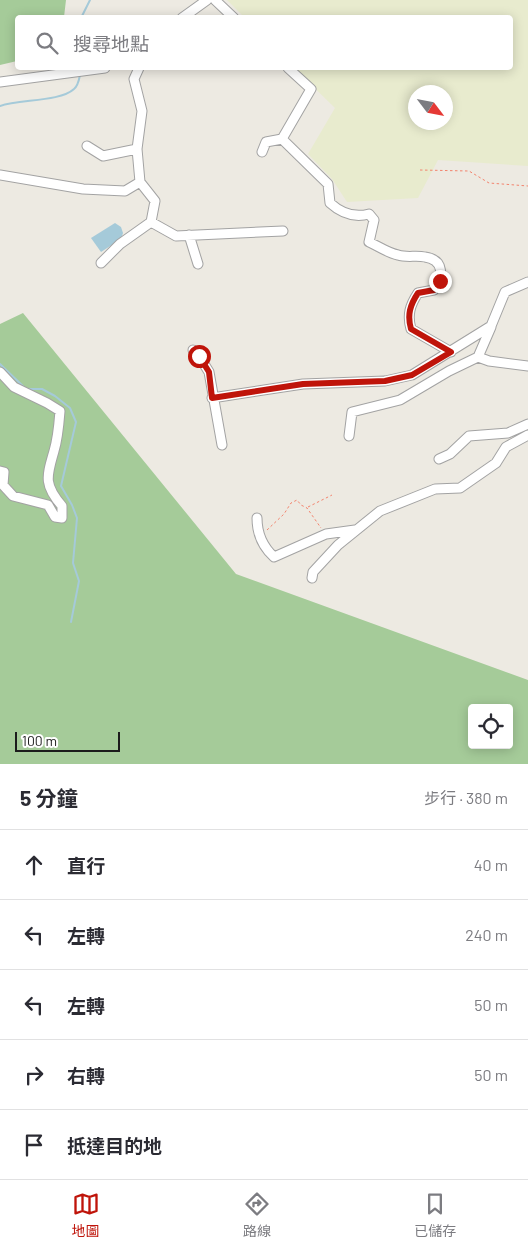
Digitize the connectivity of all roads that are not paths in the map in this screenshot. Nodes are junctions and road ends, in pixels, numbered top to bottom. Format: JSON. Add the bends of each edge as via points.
{"nodes":[{"id":1,"x":207,"y":0,"type":"edge"},
{"id":2,"x":215,"y":0,"type":"edge"},
{"id":3,"x":186,"y":15,"type":"edge"},
{"id":4,"x":231,"y":15,"type":"edge"},
{"id":5,"x":92,"y":70,"type":"edge"},
{"id":6,"x":138,"y":70,"type":"edge"},
{"id":7,"x":290,"y":70,"type":"edge"},
{"id":8,"x":0,"y":82,"type":"edge"},
{"id":9,"x":282,"y":139,"type":"junction"},
{"id":10,"x":87,"y":146,"type":"dead end"},
{"id":11,"x":137,"y":149,"type":"junction"},
{"id":12,"x":262,"y":152,"type":"dead end"},
{"id":13,"x":0,"y":175,"type":"edge"},
{"id":14,"x":140,"y":182,"type":"junction"},
{"id":15,"x":151,"y":222,"type":"junction"},
{"id":16,"x":284,"y":232,"type":"dead end"},
{"id":17,"x":189,"y":236,"type":"junction"},
{"id":18,"x":101,"y":263,"type":"dead end"},
{"id":19,"x":198,"y":264,"type":"dead end"},
{"id":20,"x":528,"y":282,"type":"edge"},
{"id":21,"x":491,"y":326,"type":"junction"},
{"id":22,"x":193,"y":350,"type":"dead end"},
{"id":23,"x":451,"y":352,"type":"junction"},
{"id":24,"x":478,"y":357,"type":"junction"},
{"id":25,"x":528,"y":366,"type":"edge"},
{"id":26,"x":0,"y":372,"type":"edge"},
{"id":27,"x":212,"y":398,"type":"junction"},
{"id":28,"x":528,"y":424,"type":"edge"},
{"id":29,"x":528,"y":434,"type":"edge"},
{"id":30,"x":349,"y":436,"type":"dead end"},
{"id":31,"x":222,"y":445,"type":"dead end"},
{"id":32,"x":439,"y":459,"type":"dead end"},
{"id":33,"x":0,"y":471,"type":"edge"},
{"id":34,"x":257,"y":518,"type":"dead end"},
{"id":35,"x":356,"y":530,"type":"junction"},
{"id":36,"x":312,"y":578,"type":"dead end"}],
"edges":[{"from":1,"to":3,"type":"lane"},
{"from":2,"to":4,"type":"lane"},
{"from":5,"to":8,"type":"lane"},
{"from":6,"to":11,"type":"lane","via":[[134,79],[142,111]]},
{"from":7,"to":9,"type":"lane","via":[[311,89]]},
{"from":9,"to":12,"type":"lane","via":[[266,142]]},
{"from":9,"to":23,"type":"lane","via":[[328,184],[330,203],[341,212],[361,216],[369,214],[374,220],[369,242],[397,255],[426,257],[437,262],[442,270],[440,281],[434,290],[418,293],[408,318],[411,329]]},
{"from":10,"to":11,"type":"lane","via":[[103,156]]},
{"from":11,"to":14,"type":"lane"},
{"from":13,"to":14,"type":"lane","via":[[125,191]]},
{"from":14,"to":15,"type":"lane","via":[[155,201]]},
{"from":15,"to":17,"type":"lane","via":[[176,236]]},
{"from":15,"to":18,"type":"lane","via":[[120,244]]},
{"from":16,"to":17,"type":"lane"},
{"from":17,"to":19,"type":"lane"},
{"from":20,"to":21,"type":"lane","via":[[505,292]]},
{"from":21,"to":23,"type":"lane"},
{"from":21,"to":24,"type":"lane"},
{"from":22,"to":27,"type":"lane","via":[[209,372]]},
{"from":23,"to":27,"type":"lane","via":[[412,375],[385,381],[303,384]]},
{"from":24,"to":25,"type":"lane"},
{"from":24,"to":30,"type":"lane","via":[[400,400],[352,412]]},
{"from":26,"to":33,"type":"lane","via":[[14,387],[60,411],[48,472],[52,496],[62,506],[62,518],[55,517],[48,505],[13,496],[3,485],[4,472]]},
{"from":27,"to":31,"type":"lane"},
{"from":28,"to":32,"type":"lane","via":[[508,433],[469,436],[450,454]]},
{"from":29,"to":35,"type":"lane","via":[[506,447],[496,463],[460,488],[435,489],[380,510]]},
{"from":34,"to":35,"type":"lane","via":[[259,536],[274,557],[326,534]]},
{"from":35,"to":36,"type":"lane","via":[[312,572]]}]}
